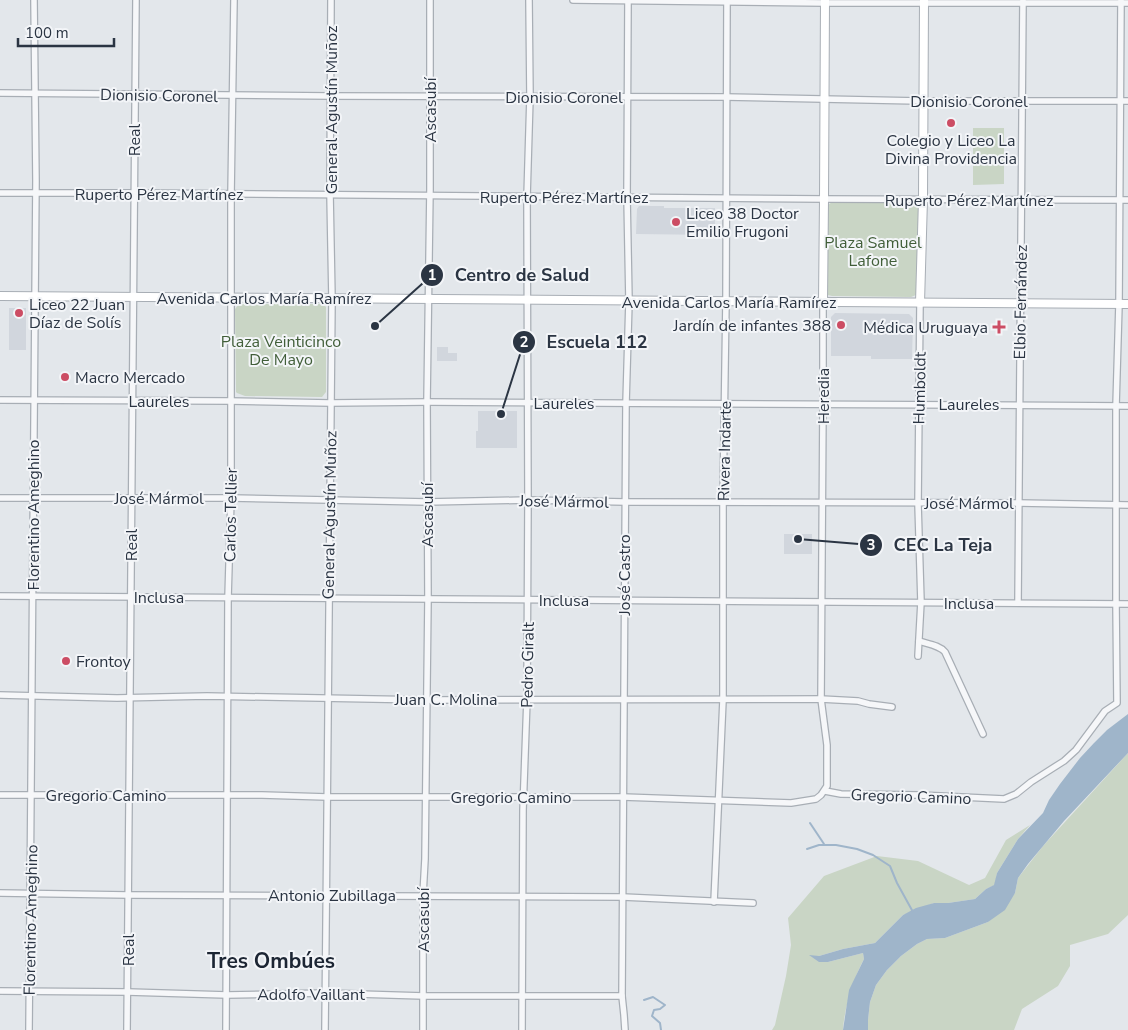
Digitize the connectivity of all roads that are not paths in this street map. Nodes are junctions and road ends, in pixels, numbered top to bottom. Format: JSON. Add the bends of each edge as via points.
{"nodes":[{"id":1,"x":34,"y":0,"type":"edge"},
{"id":2,"x":136,"y":0,"type":"edge"},
{"id":3,"x":234,"y":0,"type":"edge"},
{"id":4,"x":331,"y":0,"type":"edge"},
{"id":5,"x":430,"y":0,"type":"edge"},
{"id":6,"x":529,"y":0,"type":"edge"},
{"id":7,"x":573,"y":0,"type":"edge"},
{"id":8,"x":628,"y":0,"type":"edge"},
{"id":9,"x":727,"y":1,"type":"edge"},
{"id":10,"x":824,"y":1,"type":"edge"},
{"id":11,"x":924,"y":1,"type":"edge"},
{"id":12,"x":1023,"y":1,"type":"edge"},
{"id":13,"x":1121,"y":1,"type":"edge"},
{"id":14,"x":1128,"y":2,"type":"edge"},
{"id":15,"x":0,"y":93,"type":"edge"},
{"id":16,"x":35,"y":94,"type":"junction"},
{"id":17,"x":135,"y":94,"type":"junction"},
{"id":18,"x":232,"y":95,"type":"junction"},
{"id":19,"x":330,"y":96,"type":"junction"},
{"id":20,"x":430,"y":96,"type":"junction"},
{"id":21,"x":530,"y":97,"type":"junction"},
{"id":22,"x":628,"y":97,"type":"junction"},
{"id":23,"x":726,"y":97,"type":"junction"},
{"id":24,"x":824,"y":100,"type":"junction"},
{"id":25,"x":923,"y":101,"type":"junction"},
{"id":26,"x":1022,"y":101,"type":"junction"},
{"id":27,"x":1120,"y":101,"type":"junction"},
{"id":28,"x":1128,"y":101,"type":"edge"},
{"id":29,"x":134,"y":193,"type":"junction"},
{"id":30,"x":0,"y":194,"type":"edge"},
{"id":31,"x":36,"y":194,"type":"junction"},
{"id":32,"x":231,"y":194,"type":"junction"},
{"id":33,"x":330,"y":194,"type":"junction"},
{"id":34,"x":430,"y":196,"type":"junction"},
{"id":35,"x":527,"y":196,"type":"junction"},
{"id":36,"x":627,"y":197,"type":"junction"},
{"id":37,"x":726,"y":198,"type":"junction"},
{"id":38,"x":824,"y":199,"type":"junction"},
{"id":39,"x":923,"y":199,"type":"junction"},
{"id":40,"x":1022,"y":199,"type":"junction"},
{"id":41,"x":1119,"y":200,"type":"junction"},
{"id":42,"x":1128,"y":200,"type":"edge"},
{"id":43,"x":0,"y":296,"type":"edge"},
{"id":44,"x":35,"y":297,"type":"junction"},
{"id":45,"x":134,"y":298,"type":"junction"},
{"id":46,"x":231,"y":298,"type":"junction"},
{"id":47,"x":332,"y":299,"type":"junction"},
{"id":48,"x":429,"y":299,"type":"junction"},
{"id":49,"x":527,"y":300,"type":"junction"},
{"id":50,"x":726,"y":301,"type":"junction"},
{"id":51,"x":629,"y":302,"type":"junction"},
{"id":52,"x":823,"y":302,"type":"junction"},
{"id":53,"x":920,"y":302,"type":"junction"},
{"id":54,"x":1020,"y":304,"type":"junction"},
{"id":55,"x":1119,"y":304,"type":"junction"},
{"id":56,"x":1128,"y":304,"type":"edge"},
{"id":57,"x":0,"y":400,"type":"edge"},
{"id":58,"x":33,"y":400,"type":"junction"},
{"id":59,"x":132,"y":400,"type":"junction"},
{"id":60,"x":230,"y":401,"type":"junction"},
{"id":61,"x":428,"y":402,"type":"junction"},
{"id":62,"x":330,"y":403,"type":"junction"},
{"id":63,"x":528,"y":403,"type":"junction"},
{"id":64,"x":626,"y":403,"type":"junction"},
{"id":65,"x":725,"y":404,"type":"junction"},
{"id":66,"x":823,"y":404,"type":"junction"},
{"id":67,"x":918,"y":404,"type":"junction"},
{"id":68,"x":1019,"y":405,"type":"junction"},
{"id":69,"x":1116,"y":406,"type":"junction"},
{"id":70,"x":1128,"y":406,"type":"edge"},
{"id":71,"x":0,"y":498,"type":"edge"},
{"id":72,"x":33,"y":498,"type":"junction"},
{"id":73,"x":230,"y":498,"type":"junction"},
{"id":74,"x":131,"y":499,"type":"junction"},
{"id":75,"x":528,"y":500,"type":"junction"},
{"id":76,"x":329,"y":501,"type":"junction"},
{"id":77,"x":427,"y":502,"type":"junction"},
{"id":78,"x":625,"y":502,"type":"junction"},
{"id":79,"x":723,"y":502,"type":"junction"},
{"id":80,"x":822,"y":503,"type":"junction"},
{"id":81,"x":1019,"y":503,"type":"junction"},
{"id":82,"x":918,"y":504,"type":"junction"},
{"id":83,"x":1128,"y":505,"type":"edge"},
{"id":84,"x":1116,"y":506,"type":"junction"},
{"id":85,"x":0,"y":596,"type":"edge"},
{"id":86,"x":32,"y":596,"type":"junction"},
{"id":87,"x":131,"y":597,"type":"junction"},
{"id":88,"x":228,"y":598,"type":"junction"},
{"id":89,"x":328,"y":598,"type":"junction"},
{"id":90,"x":428,"y":599,"type":"junction"},
{"id":91,"x":527,"y":600,"type":"junction"},
{"id":92,"x":624,"y":600,"type":"junction"},
{"id":93,"x":724,"y":601,"type":"junction"},
{"id":94,"x":821,"y":602,"type":"junction"},
{"id":95,"x":921,"y":602,"type":"junction"},
{"id":96,"x":1018,"y":603,"type":"junction"},
{"id":97,"x":1116,"y":604,"type":"junction"},
{"id":98,"x":1128,"y":604,"type":"edge"},
{"id":99,"x":919,"y":641,"type":"junction"},
{"id":100,"x":918,"y":656,"type":"dead end"},
{"id":101,"x":0,"y":695,"type":"edge"},
{"id":102,"x":31,"y":695,"type":"junction"},
{"id":103,"x":130,"y":697,"type":"junction"},
{"id":104,"x":228,"y":697,"type":"junction"},
{"id":105,"x":328,"y":698,"type":"junction"},
{"id":106,"x":527,"y":699,"type":"junction"},
{"id":107,"x":821,"y":699,"type":"junction"},
{"id":108,"x":426,"y":700,"type":"junction"},
{"id":109,"x":624,"y":700,"type":"junction"},
{"id":110,"x":722,"y":700,"type":"junction"},
{"id":111,"x":892,"y":707,"type":"dead end"},
{"id":112,"x":983,"y":734,"type":"dead end"},
{"id":113,"x":825,"y":790,"type":"junction"},
{"id":114,"x":0,"y":795,"type":"edge"},
{"id":115,"x":31,"y":795,"type":"junction"},
{"id":116,"x":228,"y":795,"type":"junction"},
{"id":117,"x":129,"y":796,"type":"junction"},
{"id":118,"x":327,"y":797,"type":"junction"},
{"id":119,"x":425,"y":797,"type":"junction"},
{"id":120,"x":623,"y":797,"type":"junction"},
{"id":121,"x":524,"y":798,"type":"junction"},
{"id":122,"x":718,"y":800,"type":"junction"},
{"id":123,"x":0,"y":893,"type":"edge"},
{"id":124,"x":30,"y":893,"type":"junction"},
{"id":125,"x":227,"y":894,"type":"junction"},
{"id":126,"x":128,"y":895,"type":"junction"},
{"id":127,"x":326,"y":895,"type":"junction"},
{"id":128,"x":423,"y":896,"type":"junction"},
{"id":129,"x":523,"y":897,"type":"junction"},
{"id":130,"x":622,"y":897,"type":"junction"},
{"id":131,"x":714,"y":902,"type":"junction"},
{"id":132,"x":753,"y":903,"type":"dead end"},
{"id":133,"x":0,"y":991,"type":"edge"},
{"id":134,"x":29,"y":991,"type":"junction"},
{"id":135,"x":128,"y":992,"type":"junction"},
{"id":136,"x":325,"y":993,"type":"junction"},
{"id":137,"x":227,"y":995,"type":"junction"},
{"id":138,"x":424,"y":996,"type":"junction"},
{"id":139,"x":522,"y":996,"type":"junction"},
{"id":140,"x":622,"y":996,"type":"junction"},
{"id":141,"x":29,"y":1030,"type":"edge"},
{"id":142,"x":128,"y":1030,"type":"edge"},
{"id":143,"x":226,"y":1030,"type":"edge"},
{"id":144,"x":325,"y":1030,"type":"edge"},
{"id":145,"x":423,"y":1030,"type":"edge"},
{"id":146,"x":522,"y":1030,"type":"edge"},
{"id":147,"x":625,"y":1030,"type":"edge"}],
"edges":[{"from":1,"to":16,"type":"street","name":"Florentino Ameghino"},
{"from":2,"to":17,"type":"street","name":"Real"},
{"from":3,"to":18,"type":"street","name":"Carlos Tellier"},
{"from":4,"to":19,"type":"street","name":"General Agustín Muñoz"},
{"from":5,"to":20,"type":"street","name":"Ascasubí"},
{"from":6,"to":21,"type":"street","name":"Pedro Giralt"},
{"from":7,"to":8,"type":"street"},
{"from":8,"to":9,"type":"street"},
{"from":8,"to":22,"type":"street","name":"José Castro"},
{"from":9,"to":10,"type":"street"},
{"from":9,"to":23,"type":"street","name":"Rivera Indarte"},
{"from":10,"to":11,"type":"street"},
{"from":10,"to":24,"type":"main road","name":"Heredia"},
{"from":11,"to":12,"type":"street"},
{"from":11,"to":25,"type":"main road","name":"Humboldt"},
{"from":12,"to":13,"type":"street"},
{"from":12,"to":26,"type":"street","name":"Elbio Fernández"},
{"from":13,"to":14,"type":"street"},
{"from":13,"to":27,"type":"street"},
{"from":15,"to":16,"type":"street","name":"Dionisio Coronel"},
{"from":16,"to":17,"type":"street","name":"Dionisio Coronel"},
{"from":16,"to":31,"type":"street","name":"Florentino Ameghino"},
{"from":17,"to":18,"type":"street","name":"Dionisio Coronel"},
{"from":17,"to":29,"type":"street","name":"Real"},
{"from":18,"to":19,"type":"street","name":"Dionisio Coronel"},
{"from":18,"to":32,"type":"street","name":"Carlos Tellier"},
{"from":19,"to":20,"type":"street","name":"Dionisio Coronel"},
{"from":19,"to":33,"type":"street","name":"General Agustín Muñoz"},
{"from":20,"to":21,"type":"street","name":"Dionisio Coronel"},
{"from":20,"to":34,"type":"street","name":"Ascasubí"},
{"from":21,"to":22,"type":"street","name":"Dionisio Coronel"},
{"from":21,"to":35,"type":"street","name":"Pedro Giralt"},
{"from":22,"to":23,"type":"street","name":"Dionisio Coronel"},
{"from":22,"to":36,"type":"street","name":"José Castro"},
{"from":23,"to":24,"type":"street","name":"Dionisio Coronel"},
{"from":23,"to":37,"type":"street","name":"Rivera Indarte"},
{"from":24,"to":25,"type":"street","name":"Dionisio Coronel"},
{"from":24,"to":38,"type":"main road","name":"Heredia"},
{"from":25,"to":26,"type":"street","name":"Dionisio Coronel"},
{"from":25,"to":39,"type":"main road","name":"Humboldt"},
{"from":26,"to":27,"type":"street","name":"Dionisio Coronel"},
{"from":26,"to":40,"type":"street","name":"Elbio Fernández"},
{"from":27,"to":28,"type":"street","name":"Dionisio Coronel"},
{"from":27,"to":41,"type":"street"},
{"from":29,"to":31,"type":"street","name":"Ruperto Pérez Martínez"},
{"from":29,"to":32,"type":"street","name":"Ruperto Pérez Martínez"},
{"from":29,"to":45,"type":"street","name":"Real"},
{"from":30,"to":31,"type":"street","name":"Ruperto Pérez Martínez"},
{"from":31,"to":44,"type":"street","name":"Florentino Ameghino"},
{"from":32,"to":33,"type":"street","name":"Ruperto Pérez Martínez"},
{"from":32,"to":46,"type":"street","name":"Carlos Tellier"},
{"from":33,"to":34,"type":"street","name":"Ruperto Pérez Martínez"},
{"from":33,"to":47,"type":"street","name":"General Agustín Muñoz"},
{"from":34,"to":35,"type":"street","name":"Ruperto Pérez Martínez"},
{"from":34,"to":48,"type":"street","name":"Ascasubí"},
{"from":35,"to":36,"type":"street","name":"Ruperto Pérez Martínez"},
{"from":35,"to":49,"type":"street","name":"Pedro Giralt"},
{"from":36,"to":37,"type":"street","name":"Ruperto Pérez Martínez"},
{"from":36,"to":51,"type":"street","name":"José Castro"},
{"from":37,"to":38,"type":"street","name":"Ruperto Pérez Martínez"},
{"from":37,"to":50,"type":"street","name":"Rivera Indarte"},
{"from":38,"to":39,"type":"street","name":"Ruperto Pérez Martínez"},
{"from":38,"to":52,"type":"main road","name":"Heredia"},
{"from":39,"to":40,"type":"street","name":"Ruperto Pérez Martínez"},
{"from":39,"to":53,"type":"main road","name":"Humboldt"},
{"from":40,"to":41,"type":"street","name":"Ruperto Pérez Martínez"},
{"from":40,"to":54,"type":"street","name":"Elbio Fernández"},
{"from":41,"to":42,"type":"street","name":"Ruperto Pérez Martínez"},
{"from":41,"to":55,"type":"street"},
{"from":43,"to":44,"type":"main road","name":"Avenida Carlos María Ramírez"},
{"from":44,"to":45,"type":"main road","name":"Avenida Carlos María Ramírez"},
{"from":44,"to":58,"type":"street","name":"Florentino Ameghino"},
{"from":45,"to":46,"type":"main road","name":"Avenida Carlos María Ramírez"},
{"from":45,"to":59,"type":"street","name":"Real"},
{"from":46,"to":47,"type":"main road","name":"Avenida Carlos María Ramírez"},
{"from":46,"to":60,"type":"street","name":"Carlos Tellier"},
{"from":47,"to":48,"type":"main road","name":"Avenida Carlos María Ramírez"},
{"from":47,"to":62,"type":"street","name":"General Agustín Muñoz"},
{"from":48,"to":49,"type":"main road","name":"Avenida Carlos María Ramírez"},
{"from":48,"to":61,"type":"street","name":"Ascasubí"},
{"from":49,"to":51,"type":"main road","name":"Avenida Carlos María Ramírez"},
{"from":49,"to":63,"type":"street","name":"Pedro Giralt"},
{"from":50,"to":51,"type":"main road","name":"Avenida Carlos María Ramírez"},
{"from":50,"to":52,"type":"main road","name":"Avenida Carlos María Ramírez"},
{"from":50,"to":65,"type":"street","name":"Rivera Indarte"},
{"from":51,"to":64,"type":"street","name":"José Castro"},
{"from":52,"to":53,"type":"main road","name":"Avenida Carlos María Ramírez"},
{"from":52,"to":66,"type":"street","name":"Heredia"},
{"from":53,"to":54,"type":"main road","name":"Avenida Carlos María Ramírez"},
{"from":53,"to":67,"type":"street","name":"Humboldt"},
{"from":54,"to":55,"type":"main road","name":"Avenida Carlos María Ramírez"},
{"from":54,"to":68,"type":"street","name":"Elbio Fernández"},
{"from":55,"to":56,"type":"main road","name":"Avenida Carlos María Ramírez"},
{"from":55,"to":69,"type":"street"},
{"from":57,"to":58,"type":"street","name":"Laureles"},
{"from":58,"to":59,"type":"street","name":"Laureles"},
{"from":58,"to":72,"type":"street","name":"Florentino Ameghino"},
{"from":59,"to":60,"type":"street","name":"Laureles"},
{"from":59,"to":74,"type":"street","name":"Real"},
{"from":60,"to":62,"type":"street","name":"Laureles"},
{"from":60,"to":73,"type":"street","name":"Carlos Tellier"},
{"from":61,"to":62,"type":"street","name":"Laureles"},
{"from":61,"to":63,"type":"street","name":"Laureles"},
{"from":61,"to":77,"type":"street","name":"Ascasubí"},
{"from":62,"to":76,"type":"street","name":"General Agustín Muñoz"},
{"from":63,"to":64,"type":"street","name":"Laureles"},
{"from":63,"to":75,"type":"street","name":"Pedro Giralt"},
{"from":64,"to":65,"type":"street","name":"Laureles"},
{"from":64,"to":78,"type":"street","name":"José Castro"},
{"from":65,"to":66,"type":"street","name":"Laureles"},
{"from":65,"to":79,"type":"street","name":"Rivera Indarte"},
{"from":66,"to":67,"type":"street","name":"Laureles"},
{"from":66,"to":80,"type":"street","name":"Heredia"},
{"from":67,"to":68,"type":"street","name":"Laureles"},
{"from":67,"to":82,"type":"street","name":"Humboldt"},
{"from":68,"to":69,"type":"street","name":"Laureles"},
{"from":68,"to":81,"type":"street","name":"Elbio Fernández"},
{"from":69,"to":70,"type":"street","name":"Laureles"},
{"from":69,"to":84,"type":"street"},
{"from":71,"to":72,"type":"street","name":"José Mármol"},
{"from":72,"to":74,"type":"street","name":"José Mármol"},
{"from":72,"to":86,"type":"street","name":"Florentino Ameghino"},
{"from":73,"to":74,"type":"street","name":"José Mármol"},
{"from":73,"to":76,"type":"street","name":"José Mármol"},
{"from":73,"to":88,"type":"street","name":"Carlos Tellier"},
{"from":74,"to":87,"type":"street","name":"Real"},
{"from":75,"to":77,"type":"street","name":"José Mármol"},
{"from":75,"to":78,"type":"street","name":"José Mármol"},
{"from":75,"to":91,"type":"street","name":"Pedro Giralt"},
{"from":76,"to":77,"type":"street","name":"José Mármol"},
{"from":76,"to":89,"type":"street","name":"General Agustín Muñoz"},
{"from":77,"to":90,"type":"street","name":"Ascasubí"},
{"from":78,"to":79,"type":"street","name":"José Mármol"},
{"from":78,"to":92,"type":"street","name":"José Castro"},
{"from":79,"to":80,"type":"street","name":"José Mármol"},
{"from":79,"to":93,"type":"street","name":"Rivera Indarte"},
{"from":80,"to":82,"type":"street","name":"José Mármol"},
{"from":80,"to":94,"type":"street","name":"Heredia"},
{"from":81,"to":82,"type":"street","name":"José Mármol"},
{"from":81,"to":84,"type":"street","name":"José Mármol"},
{"from":81,"to":96,"type":"street","name":"Elbio Fernández"},
{"from":82,"to":95,"type":"street","name":"Humboldt"},
{"from":83,"to":84,"type":"street","name":"José Mármol"},
{"from":84,"to":97,"type":"street"},
{"from":85,"to":86,"type":"street","name":"Inclusa"},
{"from":86,"to":87,"type":"street","name":"Inclusa"},
{"from":86,"to":102,"type":"street","name":"Florentino Ameghino"},
{"from":87,"to":88,"type":"street","name":"Inclusa"},
{"from":87,"to":103,"type":"street","name":"Real"},
{"from":88,"to":89,"type":"street","name":"Inclusa"},
{"from":88,"to":104,"type":"street","name":"Carlos Tellier"},
{"from":89,"to":90,"type":"street","name":"Inclusa"},
{"from":89,"to":105,"type":"street","name":"General Agustín Muñoz"},
{"from":90,"to":91,"type":"street","name":"Inclusa"},
{"from":90,"to":108,"type":"street","name":"Ascasubí"},
{"from":91,"to":92,"type":"street","name":"Inclusa"},
{"from":91,"to":106,"type":"street","name":"Pedro Giralt"},
{"from":92,"to":93,"type":"street","name":"Inclusa"},
{"from":92,"to":109,"type":"street","name":"José Castro"},
{"from":93,"to":94,"type":"street","name":"Inclusa"},
{"from":93,"to":110,"type":"street","name":"Rivera Indarte"},
{"from":94,"to":95,"type":"street","name":"Inclusa"},
{"from":94,"to":107,"type":"street","name":"Heredia"},
{"from":95,"to":96,"type":"street","name":"Inclusa"},
{"from":95,"to":99,"type":"street","name":"Humboldt"},
{"from":96,"to":97,"type":"street","name":"Inclusa"},
{"from":97,"to":98,"type":"street","name":"Inclusa"},
{"from":97,"to":113,"type":"street","name":"Gregorio Camino","via":[[1117,704],[1105,711],[1064,761],[1016,794],[1004,799],[841,794]]},
{"from":99,"to":100,"type":"street","name":"Humboldt"},
{"from":99,"to":112,"type":"street","via":[[945,652]]},
{"from":101,"to":102,"type":"street","name":"Juan C. Molina"},
{"from":102,"to":103,"type":"street","name":"Juan C. Molina"},
{"from":102,"to":115,"type":"street","name":"Florentino Ameghino"},
{"from":103,"to":104,"type":"street","name":"Juan C. Molina"},
{"from":103,"to":117,"type":"street","name":"Real"},
{"from":104,"to":105,"type":"street","name":"Juan C. Molina"},
{"from":104,"to":116,"type":"street","name":"Carlos Tellier"},
{"from":105,"to":108,"type":"street","name":"Juan C. Molina"},
{"from":105,"to":118,"type":"street","name":"General Agustín Muñoz"},
{"from":106,"to":108,"type":"street","name":"Juan C. Molina"},
{"from":106,"to":109,"type":"street","name":"Juan C. Molina"},
{"from":106,"to":121,"type":"street","name":"Pedro Giralt"},
{"from":107,"to":110,"type":"street","name":"Juan C. Molina"},
{"from":107,"to":111,"type":"street","name":"Juan C. Molina"},
{"from":107,"to":113,"type":"street","name":"Heredia","via":[[827,745]]},
{"from":108,"to":119,"type":"street","name":"Ascasubí"},
{"from":109,"to":110,"type":"street","name":"Juan C. Molina"},
{"from":109,"to":120,"type":"street","name":"José Castro"},
{"from":110,"to":122,"type":"street","name":"Rivera Indarte"},
{"from":113,"to":122,"type":"street","name":"Gregorio Camino","via":[[819,798],[791,803]]},
{"from":114,"to":115,"type":"street","name":"Gregorio Camino"},
{"from":115,"to":117,"type":"street","name":"Gregorio Camino"},
{"from":115,"to":124,"type":"street","name":"Florentino Ameghino"},
{"from":116,"to":117,"type":"street","name":"Gregorio Camino"},
{"from":116,"to":118,"type":"street","name":"Gregorio Camino"},
{"from":116,"to":125,"type":"street","name":"Carlos Tellier"},
{"from":117,"to":126,"type":"street","name":"Real"},
{"from":118,"to":119,"type":"street","name":"Gregorio Camino"},
{"from":118,"to":127,"type":"street","name":"General Agustín Muñoz"},
{"from":119,"to":121,"type":"street","name":"Gregorio Camino"},
{"from":119,"to":128,"type":"street","name":"Ascasubí"},
{"from":120,"to":121,"type":"street","name":"Gregorio Camino"},
{"from":120,"to":122,"type":"street","name":"Gregorio Camino"},
{"from":120,"to":130,"type":"street","name":"José Castro"},
{"from":121,"to":129,"type":"street","name":"Pedro Giralt"},
{"from":122,"to":131,"type":"street","name":"Rivera Indarte"},
{"from":123,"to":124,"type":"street","name":"Antonio Zubillaga"},
{"from":124,"to":126,"type":"street","name":"Antonio Zubillaga"},
{"from":124,"to":134,"type":"street","name":"Florentino Ameghino"},
{"from":125,"to":126,"type":"street","name":"Antonio Zubillaga"},
{"from":125,"to":127,"type":"street","name":"Antonio Zubillaga"},
{"from":125,"to":137,"type":"street","name":"Carlos Tellier"},
{"from":126,"to":135,"type":"street","name":"Real"},
{"from":127,"to":128,"type":"street","name":"Antonio Zubillaga"},
{"from":127,"to":136,"type":"street","name":"General Agustín Muñoz"},
{"from":128,"to":129,"type":"street","name":"Antonio Zubillaga"},
{"from":128,"to":138,"type":"street","name":"Ascasubí"},
{"from":129,"to":130,"type":"street","name":"Antonio Zubillaga"},
{"from":129,"to":139,"type":"street","name":"Pedro Giralt"},
{"from":130,"to":131,"type":"street","name":"Antonio Zubillaga"},
{"from":130,"to":140,"type":"street","name":"José Castro"},
{"from":131,"to":132,"type":"street","name":"Antonio Zubillaga"},
{"from":133,"to":134,"type":"street","name":"Adolfo Vaillant"},
{"from":134,"to":135,"type":"street","name":"Adolfo Vaillant"},
{"from":134,"to":141,"type":"street","name":"Florentino Ameghino"},
{"from":135,"to":137,"type":"street","name":"Adolfo Vaillant"},
{"from":135,"to":142,"type":"street","name":"Real"},
{"from":136,"to":137,"type":"street","name":"Adolfo Vaillant"},
{"from":136,"to":138,"type":"street","name":"Adolfo Vaillant"},
{"from":136,"to":144,"type":"street","name":"General Agustín Muñoz"},
{"from":137,"to":143,"type":"street","name":"Carlos Tellier"},
{"from":138,"to":139,"type":"street","name":"Adolfo Vaillant"},
{"from":138,"to":145,"type":"street","name":"Ascasubí"},
{"from":139,"to":140,"type":"street","name":"Adolfo Vaillant"},
{"from":139,"to":146,"type":"street","name":"Pedro Giralt"},
{"from":140,"to":147,"type":"street","name":"José Castro"}]}
